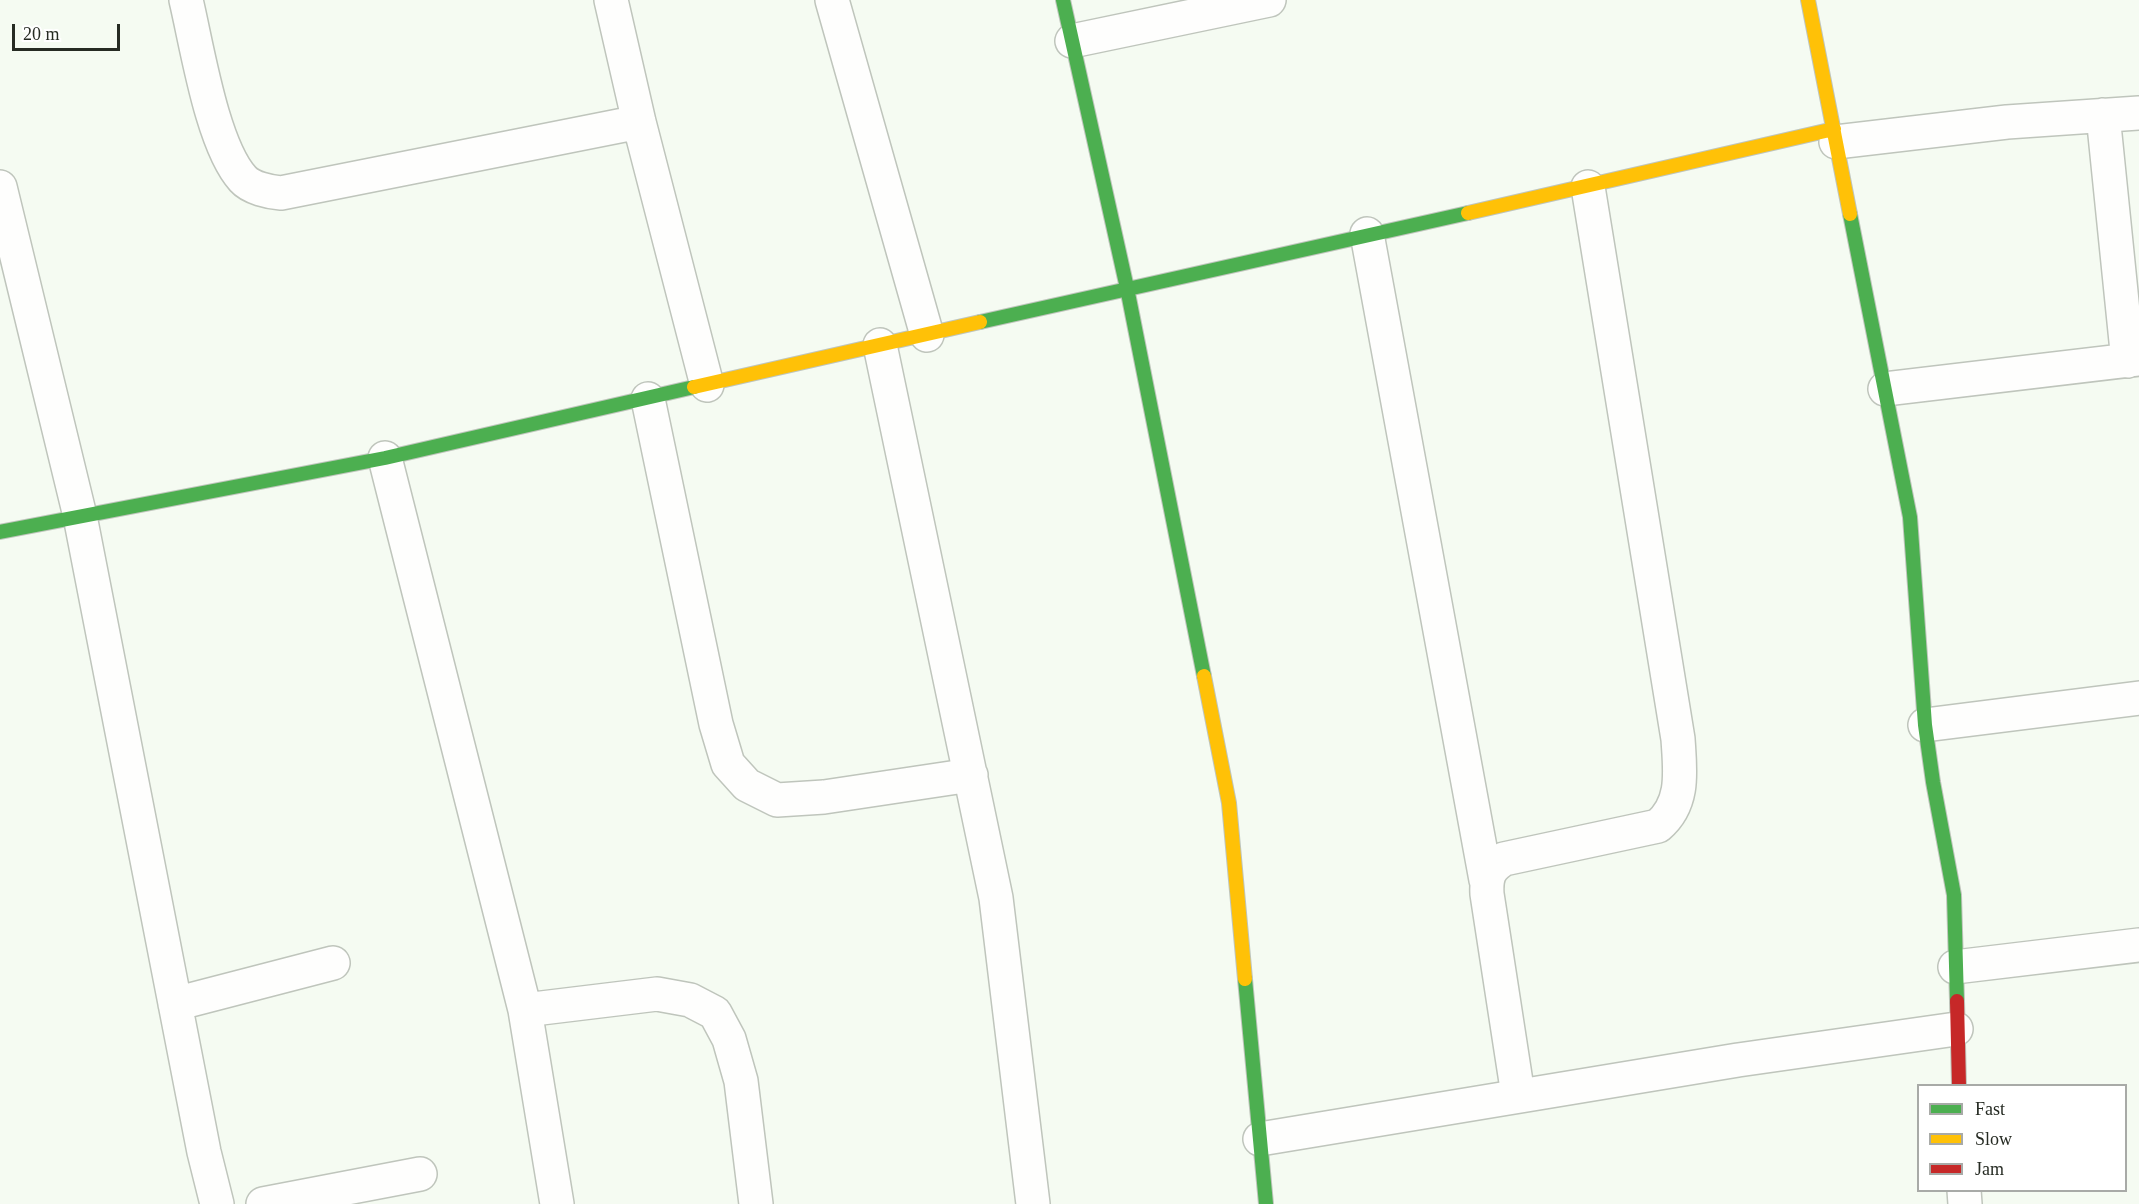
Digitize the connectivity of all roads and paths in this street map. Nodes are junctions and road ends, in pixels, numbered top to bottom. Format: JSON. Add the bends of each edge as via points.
{"nodes":[{"id":1,"x":186,"y":0,"type":"edge"},
{"id":2,"x":611,"y":0,"type":"edge"},
{"id":3,"x":832,"y":0,"type":"edge"},
{"id":4,"x":1063,"y":0,"type":"edge"},
{"id":5,"x":1269,"y":0,"type":"edge"},
{"id":6,"x":1808,"y":0,"type":"edge"},
{"id":7,"x":1072,"y":41,"type":"junction"},
{"id":8,"x":2139,"y":113,"type":"edge"},
{"id":9,"x":2103,"y":115,"type":"junction"},
{"id":10,"x":639,"y":122,"type":"junction"},
{"id":11,"x":1835,"y":135,"type":"junction"},
{"id":12,"x":0,"y":187,"type":"edge"},
{"id":13,"x":1588,"y":187,"type":"junction"},
{"id":14,"x":1367,"y":234,"type":"junction"},
{"id":15,"x":1127,"y":288,"type":"junction"},
{"id":16,"x":927,"y":335,"type":"junction"},
{"id":17,"x":880,"y":345,"type":"junction"},
{"id":18,"x":2134,"y":360,"type":"edge"},
{"id":19,"x":707,"y":385,"type":"junction"},
{"id":20,"x":1885,"y":389,"type":"junction"},
{"id":21,"x":648,"y":399,"type":"junction"},
{"id":22,"x":385,"y":458,"type":"junction"},
{"id":23,"x":80,"y":516,"type":"junction"},
{"id":24,"x":0,"y":532,"type":"edge"},
{"id":25,"x":2139,"y":698,"type":"edge"},
{"id":26,"x":1925,"y":726,"type":"junction"},
{"id":27,"x":971,"y":776,"type":"junction"},
{"id":28,"x":1486,"y":879,"type":"junction"},
{"id":29,"x":2139,"y":945,"type":"edge"},
{"id":30,"x":333,"y":963,"type":"dead end"},
{"id":31,"x":1955,"y":967,"type":"junction"},
{"id":32,"x":175,"y":1004,"type":"junction"},
{"id":33,"x":525,"y":1010,"type":"junction"},
{"id":34,"x":1956,"y":1029,"type":"junction"},
{"id":35,"x":1959,"y":1084,"type":"edge"},
{"id":36,"x":1518,"y":1095,"type":"junction"},
{"id":37,"x":1260,"y":1139,"type":"junction"},
{"id":38,"x":420,"y":1174,"type":"dead end"},
{"id":39,"x":217,"y":1204,"type":"edge"},
{"id":40,"x":263,"y":1204,"type":"edge"},
{"id":41,"x":557,"y":1204,"type":"edge"},
{"id":42,"x":756,"y":1204,"type":"edge"},
{"id":43,"x":1033,"y":1204,"type":"edge"},
{"id":44,"x":1266,"y":1204,"type":"edge"}],
"edges":[{"from":1,"to":10,"type":"street","via":[[212,111],[227,154],[244,180],[268,192],[281,193]]},
{"from":2,"to":10,"type":"street"},
{"from":3,"to":16,"type":"street"},
{"from":4,"to":7,"type":"street"},
{"from":5,"to":7,"type":"street"},
{"from":6,"to":11,"type":"street"},
{"from":7,"to":15,"type":"street"},
{"from":8,"to":9,"type":"street"},
{"from":9,"to":11,"type":"street"},
{"from":9,"to":18,"type":"street"},
{"from":10,"to":19,"type":"street"},
{"from":11,"to":13,"type":"street"},
{"from":11,"to":20,"type":"street"},
{"from":12,"to":23,"type":"street"},
{"from":13,"to":14,"type":"street"},
{"from":13,"to":28,"type":"street","via":[[1678,739],[1681,778],[1667,818],[1658,826],[1504,859],[1492,866]]},
{"from":14,"to":15,"type":"street"},
{"from":14,"to":28,"type":"street"},
{"from":15,"to":16,"type":"street"},
{"from":15,"to":37,"type":"street","via":[[1229,803]]},
{"from":16,"to":17,"type":"street"},
{"from":17,"to":19,"type":"street"},
{"from":17,"to":27,"type":"street"},
{"from":18,"to":20,"type":"street"},
{"from":19,"to":21,"type":"street"},
{"from":20,"to":26,"type":"street","via":[[1910,517]]},
{"from":21,"to":22,"type":"street"},
{"from":21,"to":27,"type":"street","via":[[716,724],[728,764],[747,785],[777,800]]},
{"from":22,"to":23,"type":"street"},
{"from":22,"to":33,"type":"street"},
{"from":23,"to":24,"type":"street"},
{"from":23,"to":32,"type":"street"},
{"from":25,"to":26,"type":"street"},
{"from":26,"to":31,"type":"street","via":[[1954,895]]},
{"from":27,"to":43,"type":"street","via":[[996,898]]},
{"from":28,"to":36,"type":"street"},
{"from":29,"to":31,"type":"street"},
{"from":30,"to":32,"type":"street"},
{"from":31,"to":34,"type":"street"},
{"from":32,"to":39,"type":"street"},
{"from":33,"to":41,"type":"street"},
{"from":33,"to":42,"type":"street","via":[[657,994],[690,1000],[715,1012],[729,1039],[741,1081]]},
{"from":34,"to":35,"type":"street"},
{"from":34,"to":36,"type":"street"},
{"from":36,"to":37,"type":"street"},
{"from":37,"to":44,"type":"street"},
{"from":38,"to":40,"type":"street"}]}
